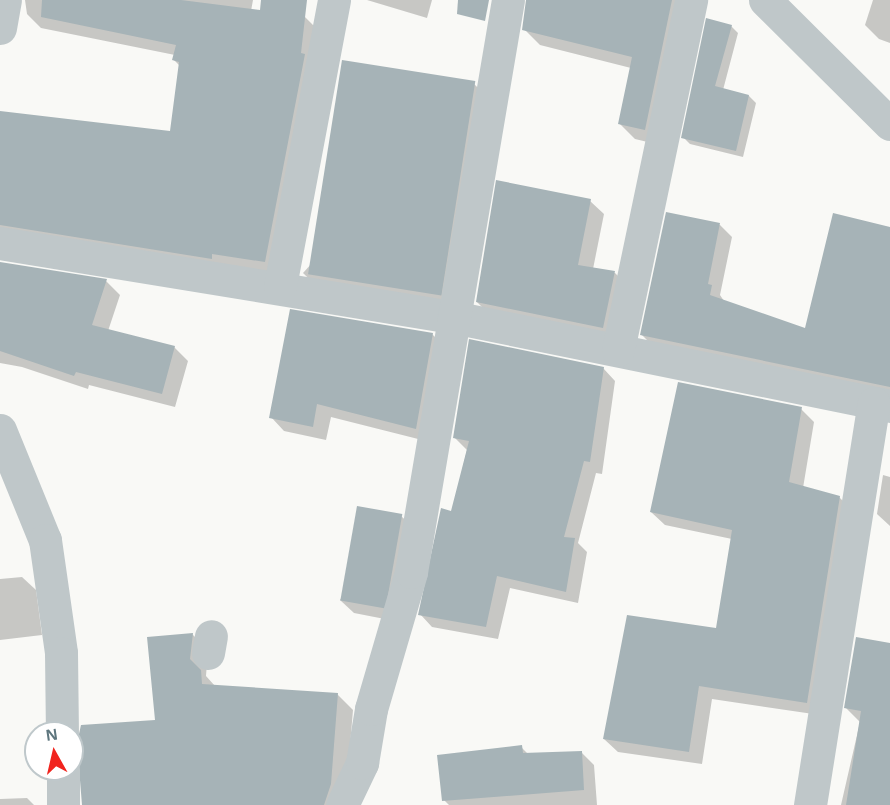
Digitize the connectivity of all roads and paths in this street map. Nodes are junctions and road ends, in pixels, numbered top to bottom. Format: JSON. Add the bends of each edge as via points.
{"nodes":[{"id":1,"x":5,"y":0,"type":"edge"},
{"id":2,"x":334,"y":0,"type":"edge"},
{"id":3,"x":508,"y":0,"type":"edge"},
{"id":4,"x":692,"y":0,"type":"edge"},
{"id":5,"x":765,"y":0,"type":"edge"},
{"id":6,"x":0,"y":28,"type":"edge"},
{"id":7,"x":890,"y":124,"type":"edge"},
{"id":8,"x":0,"y":243,"type":"edge"},
{"id":9,"x":280,"y":286,"type":"junction"},
{"id":10,"x":453,"y":317,"type":"junction"},
{"id":11,"x":618,"y":350,"type":"junction"},
{"id":12,"x":882,"y":404,"type":"edge"},
{"id":13,"x":0,"y":430,"type":"edge"},
{"id":14,"x":62,"y":721,"type":"edge"},
{"id":15,"x":63,"y":781,"type":"edge"},
{"id":16,"x":63,"y":805,"type":"edge"},
{"id":17,"x":342,"y":805,"type":"edge"},
{"id":18,"x":810,"y":805,"type":"edge"}],
"edges":[{"from":1,"to":6,"type":"street"},
{"from":2,"to":9,"type":"street"},
{"from":3,"to":10,"type":"street"},
{"from":4,"to":11,"type":"street"},
{"from":5,"to":7,"type":"street"},
{"from":8,"to":9,"type":"street"},
{"from":9,"to":10,"type":"street"},
{"from":10,"to":11,"type":"street"},
{"from":10,"to":17,"type":"street","via":[[411,572],[371,709],[362,763]]},
{"from":11,"to":12,"type":"street"},
{"from":12,"to":18,"type":"street"},
{"from":13,"to":14,"type":"street","via":[[45,540],[61,653]]},
{"from":15,"to":16,"type":"street"}]}
